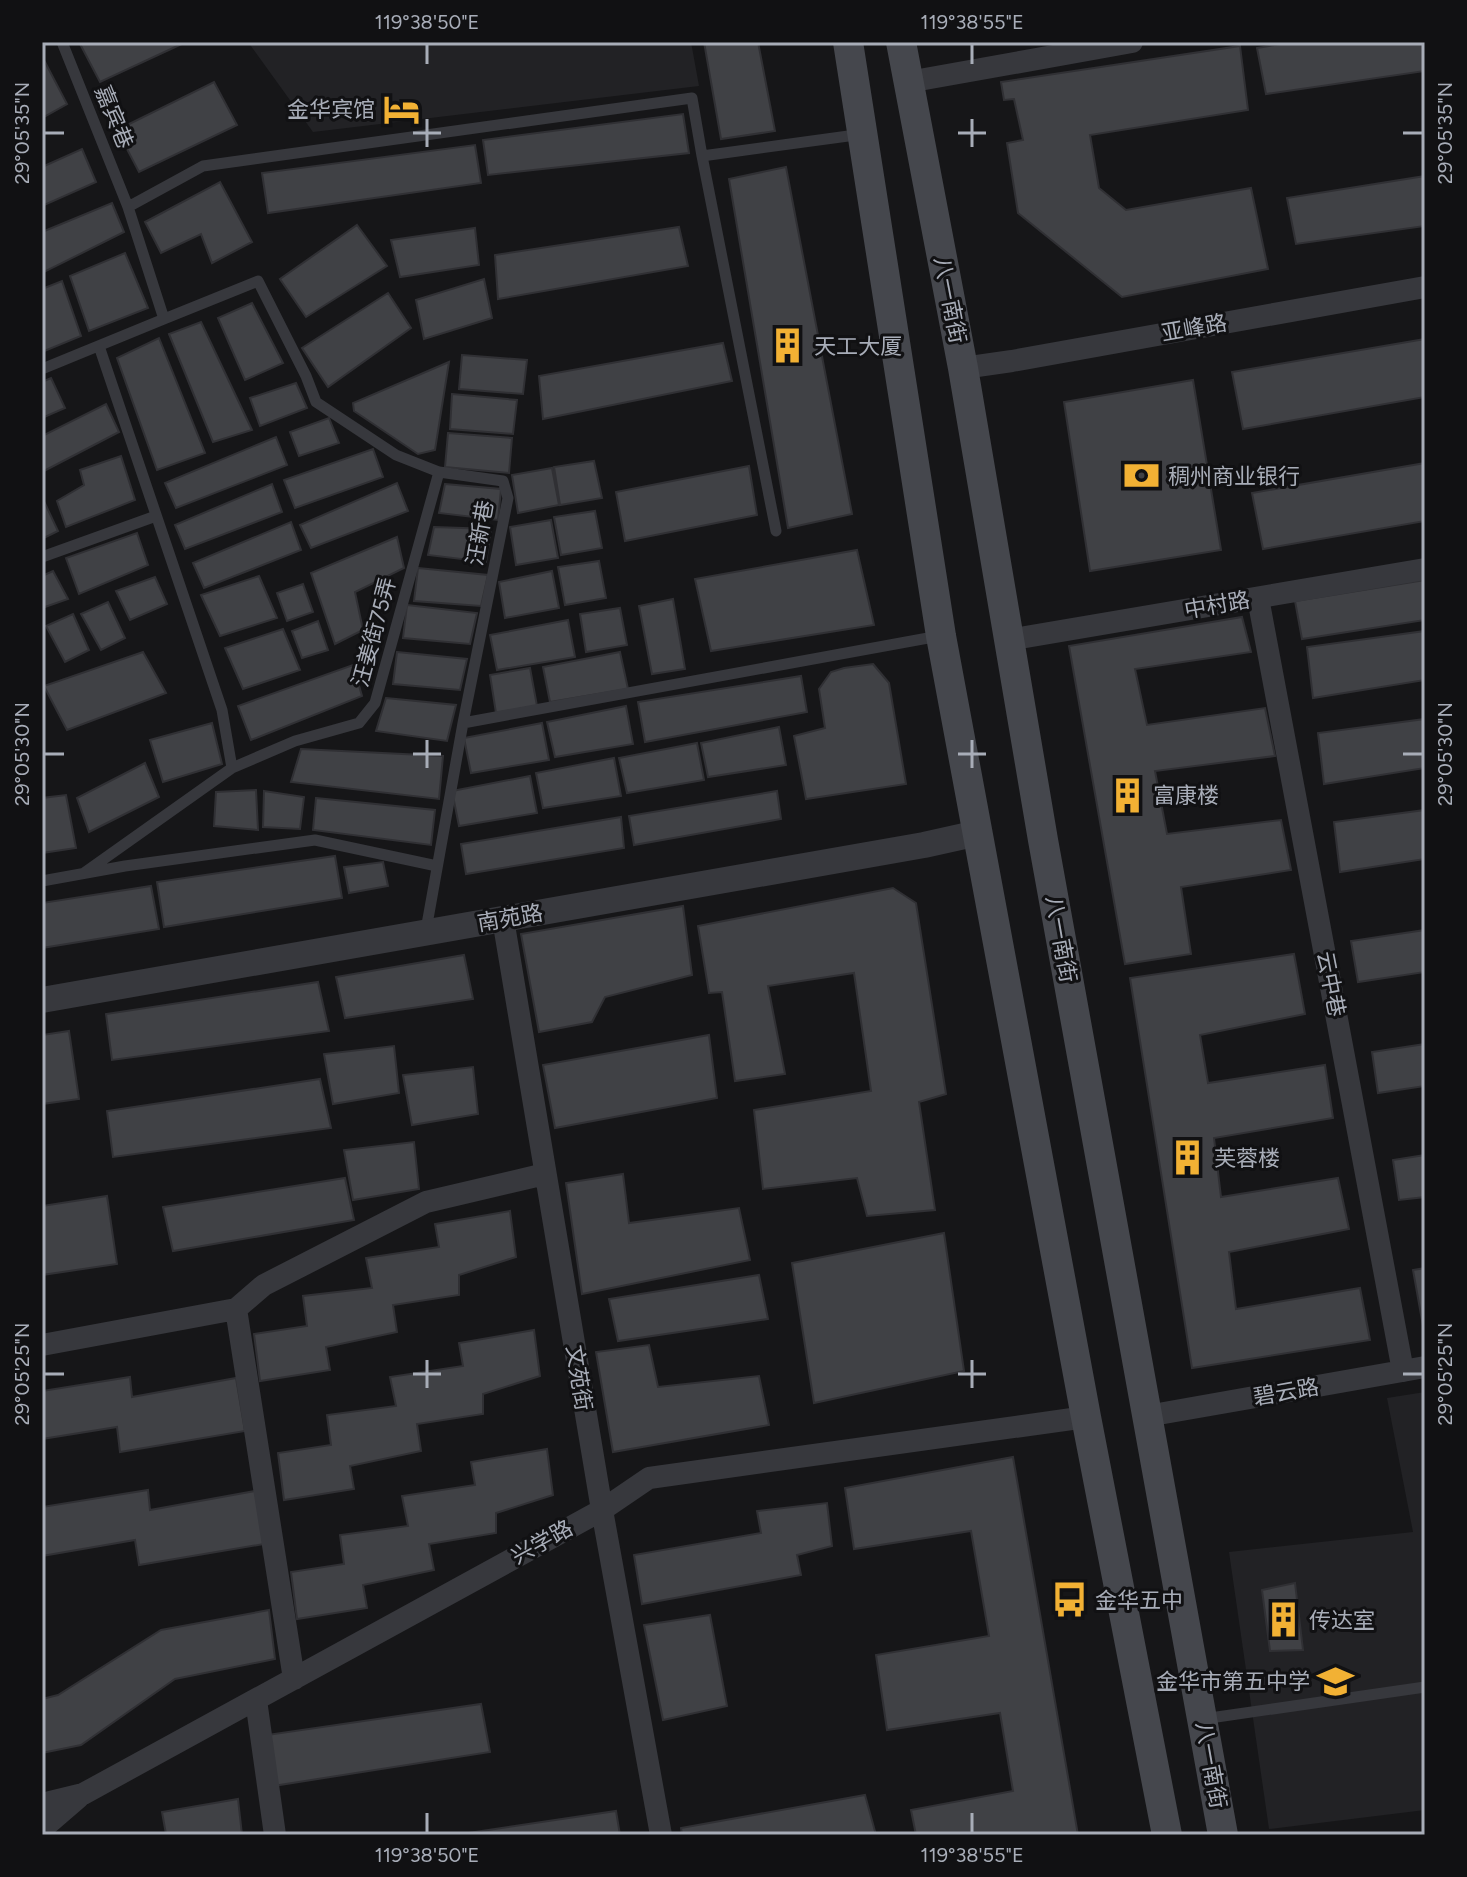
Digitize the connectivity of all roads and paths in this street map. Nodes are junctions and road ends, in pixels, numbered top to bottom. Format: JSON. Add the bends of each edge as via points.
{"nodes":[{"id":1,"x":62,"y":42,"type":"edge"},
{"id":2,"x":848,"y":42,"type":"edge"},
{"id":3,"x":901,"y":42,"type":"edge"},
{"id":4,"x":1132,"y":42,"type":"edge"},
{"id":5,"x":908,"y":82,"type":"junction"},
{"id":6,"x":863,"y":134,"type":"junction"},
{"id":7,"x":702,"y":156,"type":"junction"},
{"id":8,"x":128,"y":207,"type":"junction"},
{"id":9,"x":1425,"y":287,"type":"edge"},
{"id":10,"x":164,"y":319,"type":"junction"},
{"id":11,"x":99,"y":346,"type":"junction"},
{"id":12,"x":963,"y":368,"type":"junction"},
{"id":13,"x":42,"y":369,"type":"edge"},
{"id":14,"x":439,"y":472,"type":"junction"},
{"id":15,"x":156,"y":516,"type":"junction"},
{"id":16,"x":776,"y":531,"type":"dead end"},
{"id":17,"x":42,"y":557,"type":"edge"},
{"id":18,"x":1425,"y":569,"type":"edge"},
{"id":19,"x":1258,"y":598,"type":"junction"},
{"id":20,"x":941,"y":636,"type":"junction"},
{"id":21,"x":1008,"y":640,"type":"junction"},
{"id":22,"x":463,"y":723,"type":"junction"},
{"id":23,"x":232,"y":768,"type":"junction"},
{"id":24,"x":978,"y":833,"type":"junction"},
{"id":25,"x":437,"y":866,"type":"junction"},
{"id":26,"x":84,"y":873,"type":"junction"},
{"id":27,"x":42,"y":881,"type":"edge"},
{"id":28,"x":503,"y":919,"type":"junction"},
{"id":29,"x":426,"y":933,"type":"junction"},
{"id":30,"x":42,"y":1000,"type":"edge"},
{"id":31,"x":545,"y":1174,"type":"junction"},
{"id":32,"x":236,"y":1309,"type":"junction"},
{"id":33,"x":42,"y":1345,"type":"edge"},
{"id":34,"x":1414,"y":1369,"type":"edge"},
{"id":35,"x":1147,"y":1416,"type":"junction"},
{"id":36,"x":1086,"y":1417,"type":"junction"},
{"id":37,"x":602,"y":1510,"type":"junction"},
{"id":38,"x":294,"y":1679,"type":"junction"},
{"id":39,"x":1425,"y":1687,"type":"edge"},
{"id":40,"x":256,"y":1700,"type":"junction"},
{"id":41,"x":1203,"y":1719,"type":"junction"},
{"id":42,"x":83,"y":1794,"type":"junction"},
{"id":43,"x":42,"y":1804,"type":"edge"},
{"id":44,"x":42,"y":1829,"type":"edge"},
{"id":45,"x":275,"y":1835,"type":"edge"},
{"id":46,"x":661,"y":1835,"type":"edge"},
{"id":47,"x":1167,"y":1835,"type":"edge"},
{"id":48,"x":1223,"y":1835,"type":"edge"}],
"edges":[{"from":1,"to":8,"type":"lane","name":"嘉宾巷"},
{"from":2,"to":6,"type":"main road"},
{"from":3,"to":5,"type":"main road","name":"八一南街"},
{"from":4,"to":5,"type":"street"},
{"from":5,"to":12,"type":"main road","name":"八一南街"},
{"from":6,"to":7,"type":"lane"},
{"from":6,"to":20,"type":"main road"},
{"from":7,"to":8,"type":"lane","via":[[692,98],[203,166]]},
{"from":7,"to":16,"type":"lane"},
{"from":8,"to":10,"type":"lane","name":"嘉宾巷"},
{"from":9,"to":12,"type":"street","name":"亚峰路"},
{"from":10,"to":11,"type":"lane"},
{"from":10,"to":14,"type":"lane","name":"汪新巷","via":[[258,281],[316,402],[396,455]]},
{"from":11,"to":13,"type":"lane"},
{"from":11,"to":15,"type":"lane"},
{"from":12,"to":21,"type":"main road","name":"八一南街"},
{"from":14,"to":22,"type":"lane","name":"汪新巷","via":[[503,481],[508,498]]},
{"from":14,"to":23,"type":"lane","name":"汪姜街75弄","via":[[375,703],[359,723],[295,741]]},
{"from":15,"to":17,"type":"lane"},
{"from":15,"to":23,"type":"lane","via":[[222,710]]},
{"from":18,"to":19,"type":"street","name":"中村路"},
{"from":19,"to":21,"type":"street","name":"中村路"},
{"from":19,"to":34,"type":"street","name":"云中巷"},
{"from":20,"to":22,"type":"lane"},
{"from":20,"to":24,"type":"main road"},
{"from":21,"to":35,"type":"main road","name":"八一南街"},
{"from":22,"to":25,"type":"lane","name":"汪新巷"},
{"from":23,"to":26,"type":"lane","name":"汪姜街75弄"},
{"from":24,"to":28,"type":"street","name":"南苑路"},
{"from":24,"to":36,"type":"main road"},
{"from":25,"to":26,"type":"lane","via":[[315,840]]},
{"from":25,"to":29,"type":"lane","name":"汪新巷"},
{"from":26,"to":27,"type":"lane"},
{"from":28,"to":29,"type":"street","name":"南苑路"},
{"from":28,"to":31,"type":"street","name":"文苑街"},
{"from":29,"to":30,"type":"street","name":"南苑路"},
{"from":31,"to":32,"type":"street","via":[[426,1202],[264,1285]]},
{"from":31,"to":37,"type":"street","name":"文苑街"},
{"from":32,"to":33,"type":"street"},
{"from":32,"to":38,"type":"street"},
{"from":34,"to":35,"type":"street","name":"碧云路"},
{"from":35,"to":41,"type":"main road","name":"八一南街"},
{"from":36,"to":37,"type":"street","name":"兴学路","via":[[649,1478]]},
{"from":36,"to":47,"type":"main road"},
{"from":37,"to":38,"type":"street","name":"兴学路"},
{"from":37,"to":46,"type":"street","name":"文苑街"},
{"from":38,"to":40,"type":"street","name":"兴学路"},
{"from":39,"to":41,"type":"lane"},
{"from":40,"to":42,"type":"street","name":"兴学路"},
{"from":40,"to":45,"type":"street"},
{"from":41,"to":48,"type":"main road","name":"八一南街"},
{"from":42,"to":43,"type":"street","name":"兴学路"},
{"from":42,"to":44,"type":"street"}]}
